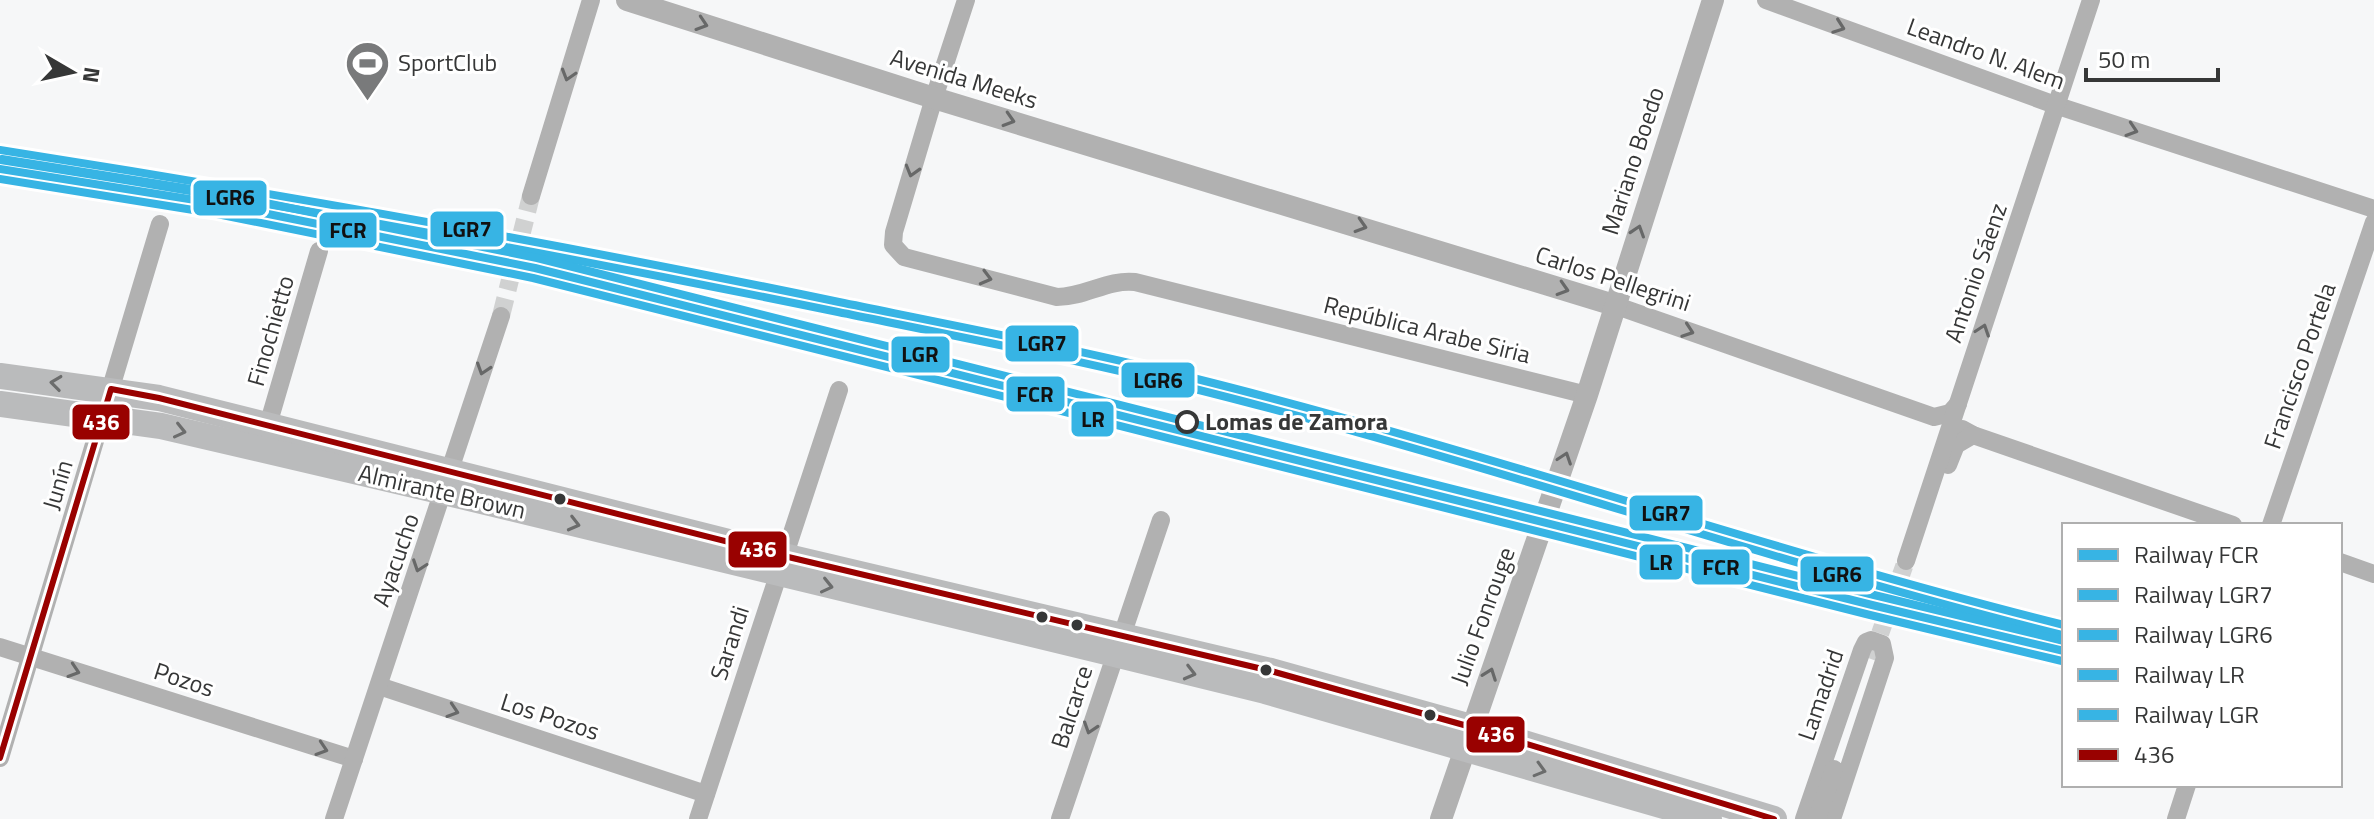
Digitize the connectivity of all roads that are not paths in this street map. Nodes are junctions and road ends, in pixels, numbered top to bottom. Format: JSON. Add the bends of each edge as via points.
{"nodes":[{"id":1,"x":591,"y":0,"type":"edge"},
{"id":2,"x":627,"y":0,"type":"edge"},
{"id":3,"x":966,"y":0,"type":"edge"},
{"id":4,"x":1713,"y":0,"type":"edge"},
{"id":5,"x":1766,"y":0,"type":"edge"},
{"id":6,"x":2091,"y":0,"type":"edge"},
{"id":7,"x":934,"y":98,"type":"junction"},
{"id":8,"x":2058,"y":106,"type":"junction"},
{"id":9,"x":531,"y":196,"type":"tunnel mouth"},
{"id":10,"x":1287,"y":203,"type":"joint"},
{"id":11,"x":2374,"y":209,"type":"edge"},
{"id":12,"x":2374,"y":222,"type":"edge"},
{"id":13,"x":160,"y":224,"type":"dead end"},
{"id":14,"x":319,"y":251,"type":"dead end"},
{"id":15,"x":1614,"y":305,"type":"junction"},
{"id":16,"x":501,"y":316,"type":"tunnel mouth"},
{"id":17,"x":0,"y":376,"type":"edge"},
{"id":18,"x":111,"y":389,"type":"junction"},
{"id":19,"x":839,"y":390,"type":"dead end"},
{"id":20,"x":1587,"y":395,"type":"junction"},
{"id":21,"x":0,"y":404,"type":"edge"},
{"id":22,"x":1958,"y":404,"type":"junction"},
{"id":23,"x":1920,"y":413,"type":"junction"},
{"id":24,"x":104,"y":417,"type":"junction"},
{"id":25,"x":268,"y":425,"type":"junction"},
{"id":26,"x":1973,"y":435,"type":"junction"},
{"id":27,"x":447,"y":482,"type":"junction"},
{"id":28,"x":1161,"y":520,"type":"dead end"},
{"id":29,"x":1544,"y":521,"type":"joint"},
{"id":30,"x":2227,"y":523,"type":"edge"},
{"id":31,"x":2272,"y":523,"type":"edge"},
{"id":32,"x":1906,"y":561,"type":"tunnel mouth"},
{"id":33,"x":2342,"y":563,"type":"edge"},
{"id":34,"x":781,"y":565,"type":"junction"},
{"id":35,"x":2374,"y":574,"type":"edge"},
{"id":36,"x":1118,"y":644,"type":"junction"},
{"id":37,"x":0,"y":647,"type":"edge"},
{"id":38,"x":31,"y":657,"type":"junction"},
{"id":39,"x":1871,"y":659,"type":"tunnel mouth"},
{"id":40,"x":379,"y":686,"type":"junction"},
{"id":41,"x":1468,"y":738,"type":"junction"},
{"id":42,"x":0,"y":758,"type":"edge"},
{"id":43,"x":354,"y":759,"type":"junction"},
{"id":44,"x":2186,"y":787,"type":"edge"},
{"id":45,"x":706,"y":794,"type":"junction"},
{"id":46,"x":334,"y":819,"type":"edge"},
{"id":47,"x":698,"y":819,"type":"edge"},
{"id":48,"x":1060,"y":819,"type":"edge"},
{"id":49,"x":1441,"y":819,"type":"edge"},
{"id":50,"x":1709,"y":819,"type":"edge"},
{"id":51,"x":1774,"y":819,"type":"edge"},
{"id":52,"x":1804,"y":819,"type":"edge"},
{"id":53,"x":1817,"y":819,"type":"edge"},
{"id":54,"x":1832,"y":819,"type":"edge"},
{"id":55,"x":2176,"y":819,"type":"edge"}],
"edges":[{"from":1,"to":9,"type":"street","one_way":true},
{"from":2,"to":7,"type":"street","name":"Avenida Meeks","one_way":true},
{"from":3,"to":7,"type":"street"},
{"from":15,"to":4,"type":"street","name":"Mariano Boedo","one_way":true},
{"from":5,"to":8,"type":"street","name":"Leandro N. Alem","one_way":true},
{"from":6,"to":8,"type":"street","name":"Antonio Sáenz"},
{"from":7,"to":10,"type":"street","name":"Avenida Meeks","one_way":true},
{"from":7,"to":20,"type":"street","name":"República Arabe Siria","one_way":true,"via":[[894,232],[893,245],[904,257],[1057,297],[1075,297],[1124,280]]},
{"from":8,"to":11,"type":"street","name":"Leandro N. Alem","one_way":true},
{"from":22,"to":8,"type":"street","name":"Antonio Sáenz","one_way":true},
{"from":10,"to":15,"type":"street","name":"Carlos Pellegrini","one_way":true},
{"from":12,"to":31,"type":"street","name":"Francisco Portela"},
{"from":13,"to":18,"type":"street","name":"Junín"},
{"from":14,"to":25,"type":"street","name":"Finochietto"},
{"from":15,"to":20,"type":"street","name":"Mariano Boedo"},
{"from":15,"to":23,"type":"street","name":"Carlos Pellegrini","one_way":true},
{"from":16,"to":27,"type":"street","name":"Ayacucho","one_way":true},
{"from":18,"to":17,"type":"main road","name":"Almirante Brown","one_way":true},
{"from":18,"to":24,"type":"street","name":"Junín"},
{"from":18,"to":25,"type":"main road","name":"Almirante Brown"},
{"from":19,"to":34,"type":"street","name":"Sarandi"},
{"from":29,"to":20,"type":"street","name":"Mariano Boedo","one_way":true},
{"from":21,"to":24,"type":"main road","name":"Almirante Brown"},
{"from":22,"to":23,"type":"street","via":[[1943,416]]},
{"from":22,"to":26,"type":"street","via":[[1959,427]]},
{"from":22,"to":32,"type":"street","name":"Antonio Sáenz"},
{"from":23,"to":26,"type":"street","via":[[1935,430],[1936,445],[1897,556],[1898,572],[1907,574],[1913,568],[1951,456]]},
{"from":24,"to":27,"type":"main road","name":"Almirante Brown","one_way":true},
{"from":24,"to":38,"type":"street","name":"Junín"},
{"from":25,"to":27,"type":"main road","name":"Almirante Brown"},
{"from":26,"to":30,"type":"street"},
{"from":27,"to":34,"type":"main road","name":"Almirante Brown"},
{"from":27,"to":40,"type":"street","name":"Ayacucho","one_way":true},
{"from":28,"to":36,"type":"street","name":"Balcarce"},
{"from":41,"to":29,"type":"street","name":"Julio Fonrouge","one_way":true},
{"from":33,"to":35,"type":"street"},
{"from":34,"to":36,"type":"main road","name":"Almirante Brown"},
{"from":34,"to":45,"type":"street","name":"Sarandi"},
{"from":36,"to":41,"type":"main road","name":"Almirante Brown","via":[[1265,691]]},
{"from":36,"to":48,"type":"street","name":"Balcarce","one_way":true},
{"from":37,"to":38,"type":"street","name":"Pozos"},
{"from":38,"to":42,"type":"street","name":"Junín"},
{"from":38,"to":43,"type":"street","name":"Pozos","one_way":true},
{"from":39,"to":53,"type":"street","name":"Lamadrid"},
{"from":40,"to":43,"type":"street","name":"Ayacucho"},
{"from":40,"to":45,"type":"street","name":"Los Pozos","one_way":true},
{"from":41,"to":49,"type":"street","name":"Julio Fonrouge"},
{"from":41,"to":50,"type":"main road","one_way":true},
{"from":41,"to":51,"type":"main road"},
{"from":43,"to":46,"type":"street","name":"Ayacucho"},
{"from":44,"to":55,"type":"street"},
{"from":45,"to":47,"type":"street","name":"Sarandi"},
{"from":52,"to":54,"type":"street","name":"Lamadrid","via":[[1862,650],[1871,640],[1882,644],[1885,658]]}]}
